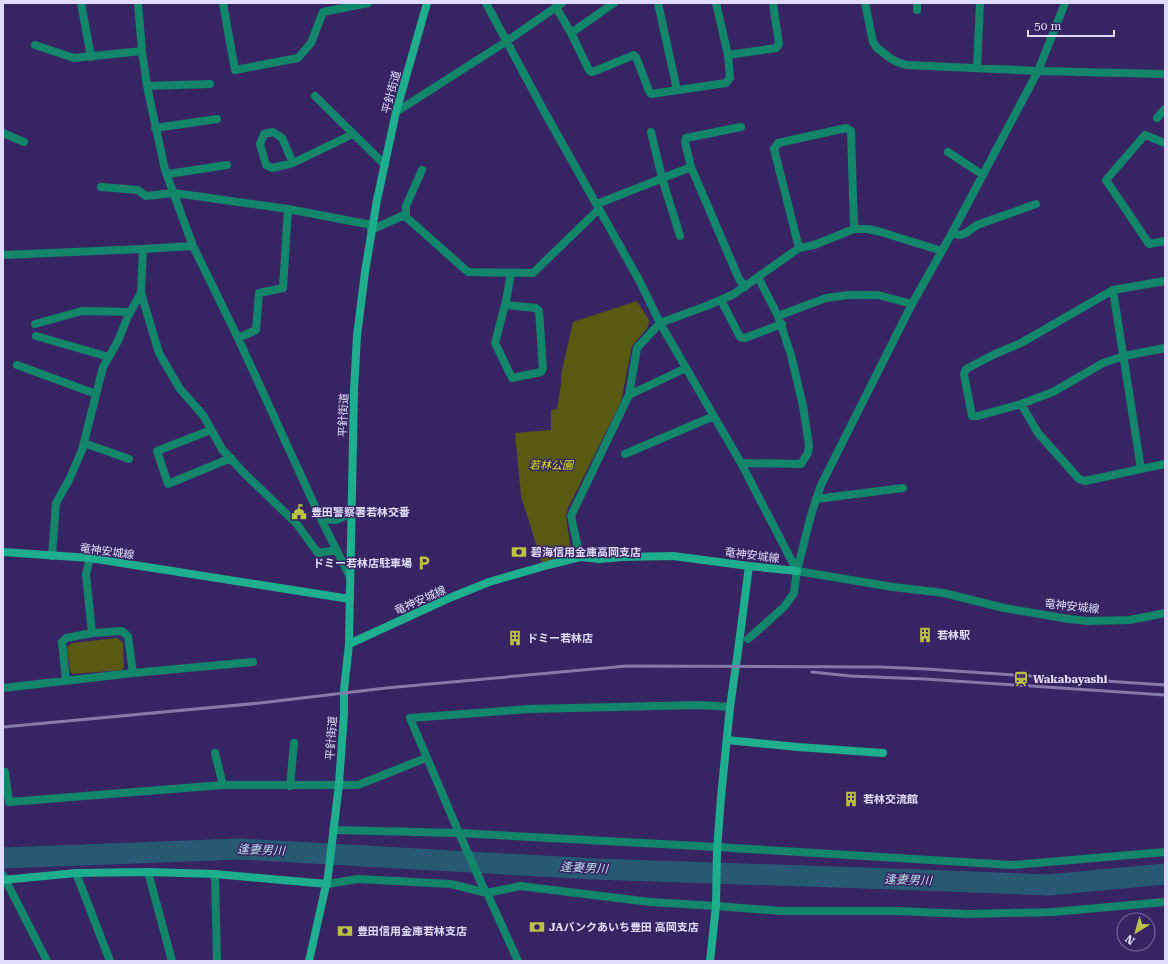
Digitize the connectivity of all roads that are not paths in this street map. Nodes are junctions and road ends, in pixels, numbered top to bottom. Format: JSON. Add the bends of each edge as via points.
{"nodes":[{"id":1,"x":81,"y":3,"type":"edge"},
{"id":2,"x":138,"y":3,"type":"edge"},
{"id":3,"x":223,"y":3,"type":"edge"},
{"id":4,"x":368,"y":3,"type":"edge"},
{"id":5,"x":427,"y":3,"type":"edge"},
{"id":6,"x":486,"y":3,"type":"edge"},
{"id":7,"x":614,"y":3,"type":"edge"},
{"id":8,"x":658,"y":3,"type":"edge"},
{"id":9,"x":716,"y":3,"type":"edge"},
{"id":10,"x":773,"y":3,"type":"edge"},
{"id":11,"x":865,"y":3,"type":"edge"},
{"id":12,"x":980,"y":3,"type":"edge"},
{"id":13,"x":1065,"y":3,"type":"edge"},
{"id":14,"x":559,"y":5,"type":"edge"},
{"id":15,"x":571,"y":33,"type":"junction"},
{"id":16,"x":507,"y":41,"type":"junction"},
{"id":17,"x":35,"y":45,"type":"dead end"},
{"id":18,"x":142,"y":51,"type":"junction"},
{"id":19,"x":728,"y":55,"type":"junction"},
{"id":20,"x":91,"y":57,"type":"junction"},
{"id":21,"x":977,"y":67,"type":"junction"},
{"id":22,"x":1038,"y":70,"type":"junction"},
{"id":23,"x":1165,"y":74,"type":"edge"},
{"id":24,"x":210,"y":84,"type":"dead end"},
{"id":25,"x":147,"y":86,"type":"junction"},
{"id":26,"x":677,"y":90,"type":"junction"},
{"id":27,"x":315,"y":96,"type":"dead end"},
{"id":28,"x":1165,"y":109,"type":"edge"},
{"id":29,"x":396,"y":112,"type":"junction"},
{"id":30,"x":1157,"y":118,"type":"dead end"},
{"id":31,"x":217,"y":119,"type":"dead end"},
{"id":32,"x":741,"y":127,"type":"dead end"},
{"id":33,"x":155,"y":128,"type":"junction"},
{"id":34,"x":650,"y":132,"type":"dead end"},
{"id":35,"x":3,"y":133,"type":"edge"},
{"id":36,"x":353,"y":134,"type":"junction"},
{"id":37,"x":24,"y":142,"type":"dead end"},
{"id":38,"x":1165,"y":143,"type":"edge"},
{"id":39,"x":948,"y":152,"type":"dead end"},
{"id":40,"x":293,"y":162,"type":"junction"},
{"id":41,"x":227,"y":165,"type":"dead end"},
{"id":42,"x":385,"y":165,"type":"junction"},
{"id":43,"x":690,"y":167,"type":"junction"},
{"id":44,"x":422,"y":170,"type":"dead end"},
{"id":45,"x":168,"y":174,"type":"junction"},
{"id":46,"x":983,"y":175,"type":"junction"},
{"id":47,"x":662,"y":178,"type":"junction"},
{"id":48,"x":101,"y":187,"type":"dead end"},
{"id":49,"x":174,"y":193,"type":"junction"},
{"id":50,"x":1036,"y":204,"type":"dead end"},
{"id":51,"x":598,"y":206,"type":"junction"},
{"id":52,"x":288,"y":209,"type":"junction"},
{"id":53,"x":406,"y":217,"type":"junction"},
{"id":54,"x":372,"y":228,"type":"junction"},
{"id":55,"x":854,"y":229,"type":"junction"},
{"id":56,"x":952,"y":233,"type":"junction"},
{"id":57,"x":680,"y":236,"type":"dead end"},
{"id":58,"x":1165,"y":241,"type":"edge"},
{"id":59,"x":193,"y":246,"type":"junction"},
{"id":60,"x":799,"y":248,"type":"junction"},
{"id":61,"x":143,"y":249,"type":"junction"},
{"id":62,"x":942,"y":251,"type":"junction"},
{"id":63,"x":3,"y":255,"type":"edge"},
{"id":64,"x":511,"y":273,"type":"junction"},
{"id":65,"x":758,"y":277,"type":"junction"},
{"id":66,"x":1165,"y":281,"type":"edge"},
{"id":67,"x":745,"y":287,"type":"junction"},
{"id":68,"x":1113,"y":290,"type":"junction"},
{"id":69,"x":141,"y":293,"type":"junction"},
{"id":70,"x":721,"y":300,"type":"junction"},
{"id":71,"x":912,"y":304,"type":"junction"},
{"id":72,"x":505,"y":305,"type":"junction"},
{"id":73,"x":130,"y":312,"type":"junction"},
{"id":74,"x":778,"y":316,"type":"junction"},
{"id":75,"x":660,"y":323,"type":"junction"},
{"id":76,"x":35,"y":324,"type":"dead end"},
{"id":77,"x":782,"y":324,"type":"junction"},
{"id":78,"x":36,"y":336,"type":"dead end"},
{"id":79,"x":238,"y":338,"type":"junction"},
{"id":80,"x":1165,"y":348,"type":"edge"},
{"id":81,"x":1124,"y":356,"type":"junction"},
{"id":82,"x":109,"y":357,"type":"junction"},
{"id":83,"x":17,"y":365,"type":"dead end"},
{"id":84,"x":686,"y":368,"type":"junction"},
{"id":85,"x":96,"y":394,"type":"junction"},
{"id":86,"x":629,"y":394,"type":"junction"},
{"id":87,"x":1022,"y":404,"type":"junction"},
{"id":88,"x":714,"y":416,"type":"junction"},
{"id":89,"x":211,"y":430,"type":"junction"},
{"id":90,"x":84,"y":443,"type":"junction"},
{"id":91,"x":625,"y":454,"type":"dead end"},
{"id":92,"x":231,"y":458,"type":"junction"},
{"id":93,"x":129,"y":459,"type":"dead end"},
{"id":94,"x":741,"y":463,"type":"junction"},
{"id":95,"x":1165,"y":464,"type":"edge"},
{"id":96,"x":1141,"y":468,"type":"junction"},
{"id":97,"x":903,"y":488,"type":"dead end"},
{"id":98,"x":816,"y":499,"type":"junction"},
{"id":99,"x":351,"y":512,"type":"junction"},
{"id":100,"x":320,"y":517,"type":"junction"},
{"id":101,"x":337,"y":550,"type":"junction"},
{"id":102,"x":3,"y":552,"type":"edge"},
{"id":103,"x":52,"y":556,"type":"junction"},
{"id":104,"x":580,"y":557,"type":"junction"},
{"id":105,"x":90,"y":558,"type":"junction"},
{"id":106,"x":749,"y":566,"type":"junction"},
{"id":107,"x":797,"y":571,"type":"junction"},
{"id":108,"x":350,"y":577,"type":"junction"},
{"id":109,"x":350,"y":599,"type":"junction"},
{"id":110,"x":1165,"y":613,"type":"edge"},
{"id":111,"x":92,"y":634,"type":"junction"},
{"id":112,"x":748,"y":639,"type":"dead end"},
{"id":113,"x":349,"y":644,"type":"junction"},
{"id":114,"x":253,"y":662,"type":"dead end"},
{"id":115,"x":133,"y":673,"type":"junction"},
{"id":116,"x":66,"y":680,"type":"junction"},
{"id":117,"x":3,"y":688,"type":"edge"},
{"id":118,"x":730,"y":707,"type":"junction"},
{"id":119,"x":727,"y":740,"type":"junction"},
{"id":120,"x":294,"y":743,"type":"dead end"},
{"id":121,"x":216,"y":753,"type":"dead end"},
{"id":122,"x":883,"y":753,"type":"dead end"},
{"id":123,"x":426,"y":758,"type":"junction"},
{"id":124,"x":5,"y":772,"type":"dead end"},
{"id":125,"x":339,"y":784,"type":"junction"},
{"id":126,"x":223,"y":786,"type":"junction"},
{"id":127,"x":290,"y":786,"type":"junction"},
{"id":128,"x":333,"y":832,"type":"junction"},
{"id":129,"x":460,"y":836,"type":"junction"},
{"id":130,"x":717,"y":849,"type":"junction"},
{"id":131,"x":1165,"y":852,"type":"edge"},
{"id":132,"x":148,"y":872,"type":"junction"},
{"id":133,"x":76,"y":873,"type":"junction"},
{"id":134,"x":215,"y":874,"type":"junction"},
{"id":135,"x":4,"y":878,"type":"edge"},
{"id":136,"x":327,"y":880,"type":"junction"},
{"id":137,"x":486,"y":891,"type":"junction"},
{"id":138,"x":1165,"y":902,"type":"edge"},
{"id":139,"x":716,"y":904,"type":"junction"},
{"id":140,"x":47,"y":961,"type":"edge"},
{"id":141,"x":110,"y":961,"type":"edge"},
{"id":142,"x":172,"y":961,"type":"edge"},
{"id":143,"x":217,"y":961,"type":"edge"},
{"id":144,"x":310,"y":961,"type":"edge"},
{"id":145,"x":518,"y":961,"type":"edge"},
{"id":146,"x":710,"y":961,"type":"edge"}],
"edges":[{"from":1,"to":20,"type":"street"},
{"from":2,"to":18,"type":"street"},
{"from":3,"to":4,"type":"street","via":[[235,70],[298,58],[311,43],[323,12]]},
{"from":5,"to":29,"type":"street","name":"平針街道"},
{"from":6,"to":16,"type":"street"},
{"from":7,"to":15,"type":"street"},
{"from":8,"to":26,"type":"street"},
{"from":9,"to":19,"type":"street"},
{"from":10,"to":19,"type":"street","via":[[778,46]]},
{"from":11,"to":21,"type":"street","via":[[873,42],[890,58],[906,65]]},
{"from":12,"to":21,"type":"street"},
{"from":13,"to":22,"type":"street"},
{"from":14,"to":15,"type":"street"},
{"from":14,"to":16,"type":"street"},
{"from":15,"to":26,"type":"street","via":[[591,72],[634,55],[651,94]]},
{"from":16,"to":29,"type":"street"},
{"from":16,"to":51,"type":"street"},
{"from":17,"to":20,"type":"street","via":[[74,58]]},
{"from":18,"to":20,"type":"street"},
{"from":18,"to":25,"type":"street"},
{"from":19,"to":26,"type":"street","via":[[728,82]]},
{"from":21,"to":22,"type":"street"},
{"from":22,"to":23,"type":"street"},
{"from":22,"to":46,"type":"street"},
{"from":24,"to":25,"type":"street"},
{"from":25,"to":33,"type":"street"},
{"from":27,"to":36,"type":"street"},
{"from":28,"to":30,"type":"street"},
{"from":29,"to":42,"type":"street","name":"平針街道"},
{"from":31,"to":33,"type":"street"},
{"from":32,"to":43,"type":"street","via":[[686,138]]},
{"from":33,"to":45,"type":"street"},
{"from":34,"to":47,"type":"street"},
{"from":35,"to":37,"type":"street"},
{"from":36,"to":40,"type":"street"},
{"from":36,"to":42,"type":"street"},
{"from":38,"to":58,"type":"street","via":[[1145,135],[1106,180],[1150,244]]},
{"from":39,"to":46,"type":"street"},
{"from":40,"to":40,"type":"street","via":[[272,168],[266,165],[260,144],[264,134],[274,132],[282,138]]},
{"from":41,"to":45,"type":"street"},
{"from":42,"to":54,"type":"street","name":"平針街道"},
{"from":43,"to":47,"type":"street"},
{"from":43,"to":67,"type":"street"},
{"from":44,"to":53,"type":"street","via":[[406,206]]},
{"from":45,"to":49,"type":"street"},
{"from":46,"to":56,"type":"street"},
{"from":47,"to":51,"type":"street"},
{"from":47,"to":57,"type":"street"},
{"from":48,"to":49,"type":"street","via":[[138,190],[146,196]]},
{"from":49,"to":52,"type":"street"},
{"from":49,"to":59,"type":"street"},
{"from":50,"to":56,"type":"street","via":[[977,225],[966,233]]},
{"from":51,"to":64,"type":"street","via":[[533,273]]},
{"from":51,"to":75,"type":"street"},
{"from":52,"to":54,"type":"street"},
{"from":52,"to":79,"type":"street","via":[[283,288],[259,293],[256,330]]},
{"from":53,"to":54,"type":"street","via":[[402,216]]},
{"from":53,"to":64,"type":"street","via":[[468,272]]},
{"from":54,"to":99,"type":"street","name":"平針街道","via":[[354,390]]},
{"from":55,"to":60,"type":"street","via":[[814,245]]},
{"from":55,"to":60,"type":"street","via":[[851,131],[846,128],[778,143],[774,149]]},
{"from":55,"to":62,"type":"street","via":[[881,232]]},
{"from":56,"to":62,"type":"street"},
{"from":59,"to":61,"type":"street"},
{"from":59,"to":79,"type":"street"},
{"from":60,"to":65,"type":"street"},
{"from":61,"to":63,"type":"street"},
{"from":61,"to":69,"type":"street"},
{"from":62,"to":71,"type":"street"},
{"from":64,"to":72,"type":"street"},
{"from":65,"to":67,"type":"street"},
{"from":65,"to":74,"type":"street"},
{"from":66,"to":68,"type":"street"},
{"from":67,"to":70,"type":"street"},
{"from":68,"to":81,"type":"street"},
{"from":68,"to":87,"type":"street","via":[[1021,343],[966,369],[964,374],[972,416]]},
{"from":69,"to":73,"type":"street"},
{"from":69,"to":89,"type":"street","via":[[159,353],[180,389],[203,415]]},
{"from":70,"to":75,"type":"street"},
{"from":70,"to":77,"type":"street","via":[[740,337],[745,338]]},
{"from":71,"to":74,"type":"street","via":[[878,295],[849,295],[826,298]]},
{"from":71,"to":98,"type":"street"},
{"from":72,"to":72,"type":"street","via":[[495,344],[512,378],[541,372],[543,368],[539,311],[536,308]]},
{"from":73,"to":76,"type":"street","via":[[82,311]]},
{"from":73,"to":82,"type":"street"},
{"from":74,"to":77,"type":"street"},
{"from":75,"to":84,"type":"street"},
{"from":75,"to":86,"type":"street","via":[[637,348]]},
{"from":77,"to":94,"type":"street","via":[[803,406],[808,453],[801,464]]},
{"from":78,"to":82,"type":"street"},
{"from":79,"to":100,"type":"street"},
{"from":80,"to":81,"type":"street"},
{"from":81,"to":87,"type":"street","via":[[1103,362],[1053,392]]},
{"from":81,"to":96,"type":"street"},
{"from":82,"to":85,"type":"street","via":[[103,368]]},
{"from":83,"to":85,"type":"street"},
{"from":84,"to":86,"type":"street"},
{"from":84,"to":88,"type":"street"},
{"from":85,"to":90,"type":"street"},
{"from":86,"to":104,"type":"street","via":[[571,516]]},
{"from":87,"to":96,"type":"street","via":[[1038,433],[1079,479],[1084,481]]},
{"from":88,"to":91,"type":"street"},
{"from":88,"to":94,"type":"street"},
{"from":89,"to":92,"type":"street","via":[[222,449]]},
{"from":89,"to":92,"type":"street","via":[[157,451],[168,484]]},
{"from":90,"to":93,"type":"street"},
{"from":90,"to":103,"type":"street","via":[[69,480],[56,503]]},
{"from":92,"to":101,"type":"street","via":[[296,523],[318,553]]},
{"from":94,"to":107,"type":"street"},
{"from":95,"to":96,"type":"street"},
{"from":97,"to":98,"type":"street"},
{"from":98,"to":107,"type":"street"},
{"from":99,"to":100,"type":"street","via":[[342,519]]},
{"from":99,"to":108,"type":"street","name":"平針街道"},
{"from":100,"to":101,"type":"street"},
{"from":101,"to":108,"type":"street"},
{"from":102,"to":103,"type":"street","name":"竜神安城線"},
{"from":103,"to":105,"type":"street","name":"竜神安城線"},
{"from":104,"to":106,"type":"street","name":"竜神安城線","via":[[600,559],[673,556]]},
{"from":104,"to":113,"type":"street","name":"竜神安城線","via":[[489,582]]},
{"from":105,"to":109,"type":"street","name":"竜神安城線"},
{"from":105,"to":111,"type":"street","via":[[86,574]]},
{"from":106,"to":107,"type":"street","name":"竜神安城線"},
{"from":106,"to":118,"type":"street"},
{"from":107,"to":110,"type":"street","name":"竜神安城線","via":[[944,593],[1004,608],[1088,621],[1130,620]]},
{"from":107,"to":112,"type":"street","via":[[794,593],[784,607]]},
{"from":108,"to":109,"type":"street","name":"平針街道"},
{"from":109,"to":113,"type":"street","name":"平針街道"},
{"from":111,"to":115,"type":"street","via":[[122,631],[128,636]]},
{"from":111,"to":116,"type":"street","via":[[66,638],[62,642]]},
{"from":113,"to":125,"type":"street","name":"平針街道"},
{"from":114,"to":115,"type":"street"},
{"from":115,"to":116,"type":"street"},
{"from":116,"to":117,"type":"street"},
{"from":118,"to":119,"type":"street"},
{"from":118,"to":123,"type":"street","via":[[699,705],[529,709],[410,718]]},
{"from":119,"to":122,"type":"street"},
{"from":119,"to":130,"type":"street"},
{"from":120,"to":127,"type":"street"},
{"from":121,"to":126,"type":"street"},
{"from":123,"to":125,"type":"street","via":[[358,785]]},
{"from":123,"to":129,"type":"street"},
{"from":124,"to":126,"type":"street","via":[[9,802]]},
{"from":125,"to":127,"type":"street"},
{"from":125,"to":128,"type":"street","name":"平針街道"},
{"from":126,"to":127,"type":"street"},
{"from":128,"to":129,"type":"street"},
{"from":128,"to":136,"type":"street","name":"平針街道"},
{"from":129,"to":130,"type":"street"},
{"from":129,"to":137,"type":"street"},
{"from":130,"to":131,"type":"street","via":[[1012,865]]},
{"from":130,"to":139,"type":"street"},
{"from":132,"to":133,"type":"street"},
{"from":132,"to":134,"type":"street"},
{"from":132,"to":142,"type":"street"},
{"from":133,"to":135,"type":"street"},
{"from":133,"to":141,"type":"street"},
{"from":134,"to":136,"type":"street"},
{"from":134,"to":143,"type":"street"},
{"from":135,"to":140,"type":"street"},
{"from":136,"to":137,"type":"street","via":[[451,884]]},
{"from":136,"to":144,"type":"street","name":"平針街道"},
{"from":137,"to":139,"type":"street","via":[[520,886],[650,902]]},
{"from":137,"to":145,"type":"street"},
{"from":138,"to":139,"type":"street","via":[[1052,912],[969,914],[782,911]]},
{"from":139,"to":146,"type":"street"}]}
